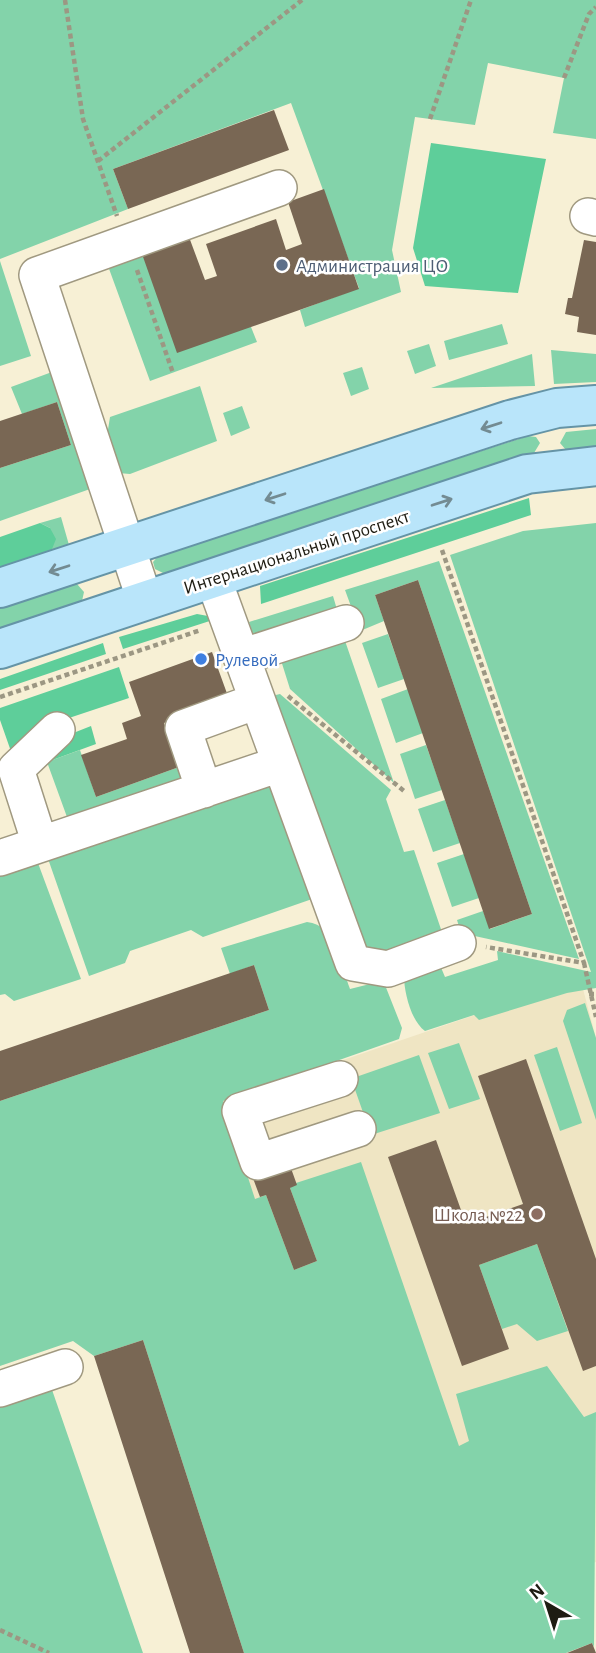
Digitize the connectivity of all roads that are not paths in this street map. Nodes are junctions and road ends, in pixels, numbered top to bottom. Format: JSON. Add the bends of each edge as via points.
{"nodes":[{"id":1,"x":279,"y":188,"type":"dead end"},
{"id":2,"x":596,"y":405,"type":"edge"},
{"id":3,"x":596,"y":466,"type":"edge"},
{"id":4,"x":127,"y":546,"type":"junction"},
{"id":5,"x":213,"y":578,"type":"junction"},
{"id":6,"x":0,"y":588,"type":"edge"},
{"id":7,"x":145,"y":601,"type":"junction"},
{"id":8,"x":346,"y":623,"type":"dead end"},
{"id":9,"x":0,"y":649,"type":"edge"},
{"id":10,"x":242,"y":657,"type":"junction"},
{"id":11,"x":271,"y":697,"type":"junction"},
{"id":12,"x":57,"y":730,"type":"dead end"},
{"id":13,"x":280,"y":764,"type":"junction"},
{"id":14,"x":204,"y":790,"type":"junction"},
{"id":15,"x":40,"y":844,"type":"junction"},
{"id":16,"x":0,"y":858,"type":"edge"},
{"id":17,"x":458,"y":943,"type":"road end"},
{"id":18,"x":340,"y":1079,"type":"dead end"},
{"id":19,"x":358,"y":1129,"type":"dead end"},
{"id":20,"x":65,"y":1367,"type":"dead end"},
{"id":21,"x":0,"y":1389,"type":"edge"}],
"edges":[{"from":1,"to":4,"type":"street","via":[[37,275]]},
{"from":2,"to":4,"type":"main road","one_way":true,"via":[[557,408],[510,420]]},
{"from":5,"to":3,"type":"main road","name":"Интернациональный проспект","one_way":true,"via":[[527,474]]},
{"from":4,"to":6,"type":"main road","one_way":true},
{"from":4,"to":7,"type":"street"},
{"from":5,"to":7,"type":"main road","name":"Интернациональный проспект"},
{"from":5,"to":10,"type":"street"},
{"from":7,"to":9,"type":"main road","name":"Интернациональный проспект"},
{"from":8,"to":10,"type":"street"},
{"from":10,"to":11,"type":"street"},
{"from":11,"to":13,"type":"street"},
{"from":11,"to":14,"type":"street","via":[[183,728]]},
{"from":12,"to":15,"type":"street","via":[[16,769]]},
{"from":13,"to":14,"type":"street"},
{"from":13,"to":17,"type":"street","via":[[353,963],[388,969]]},
{"from":14,"to":15,"type":"street"},
{"from":15,"to":16,"type":"street"},
{"from":18,"to":19,"type":"street","via":[[240,1111],[253,1150],[258,1163]]},
{"from":20,"to":21,"type":"street"}]}
